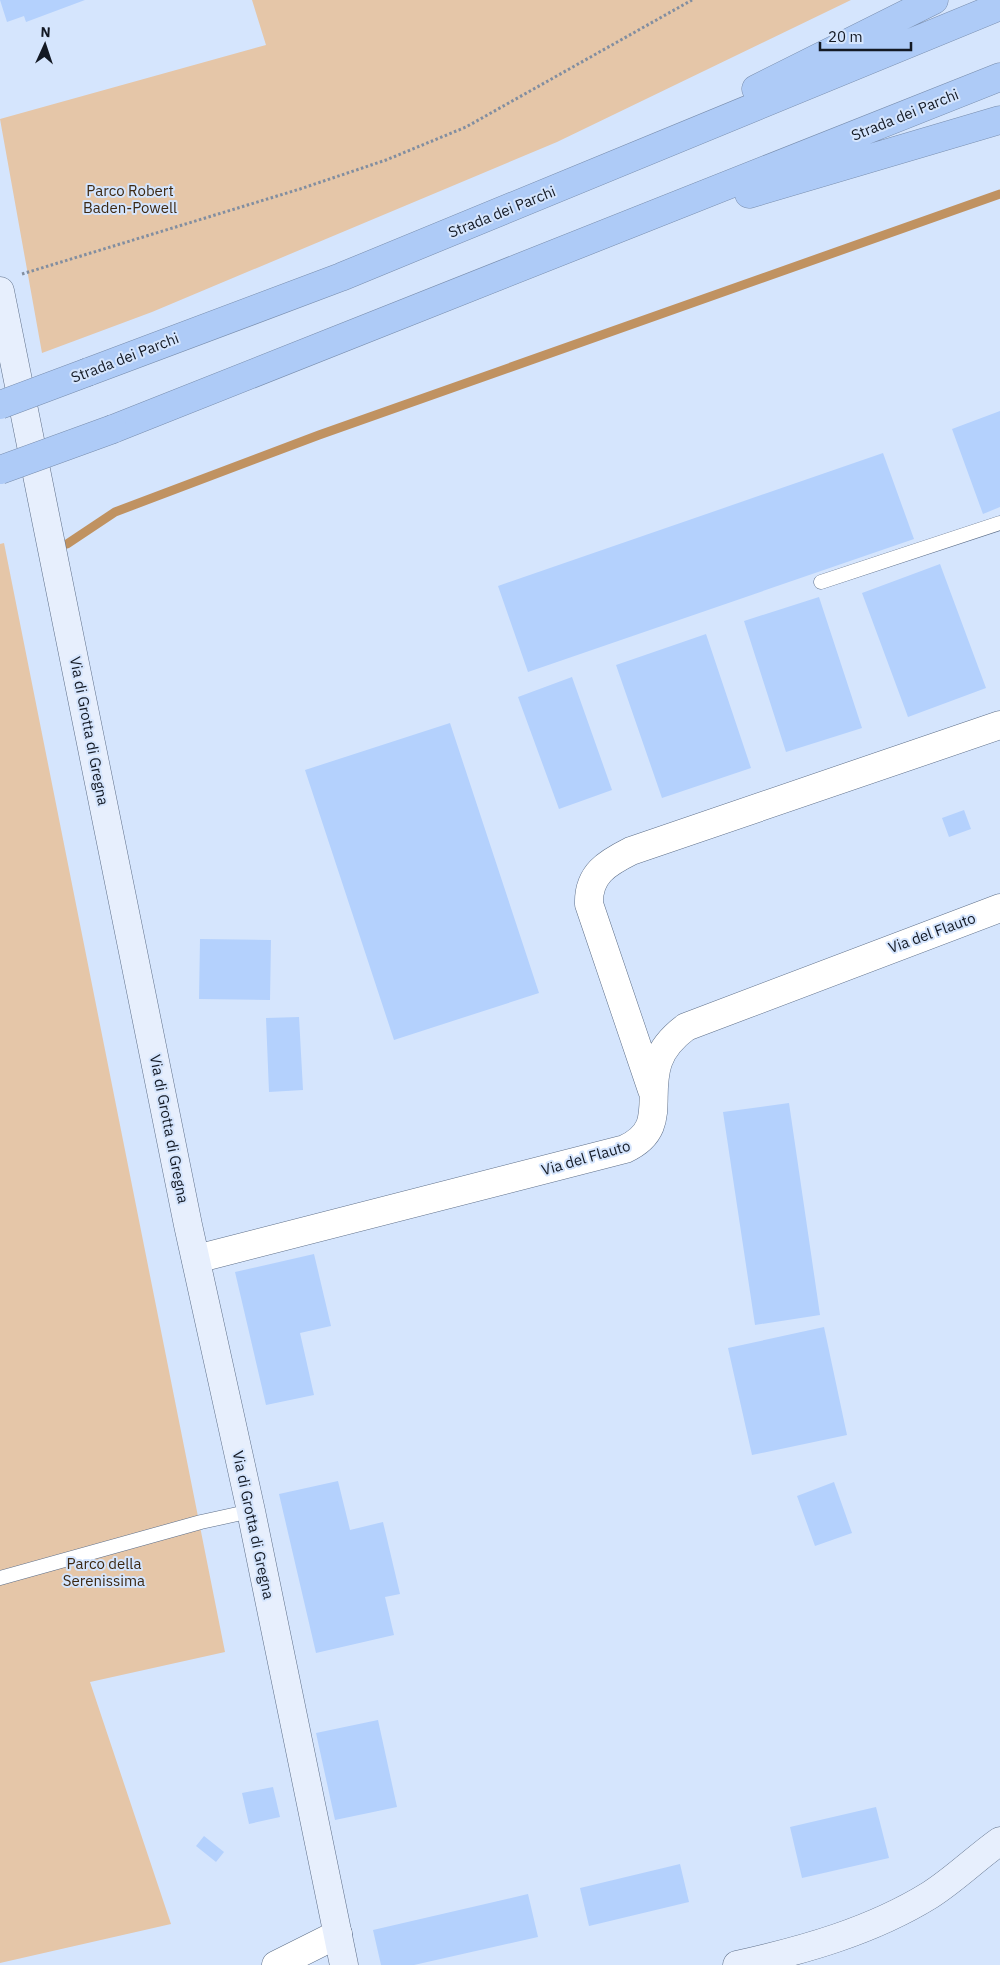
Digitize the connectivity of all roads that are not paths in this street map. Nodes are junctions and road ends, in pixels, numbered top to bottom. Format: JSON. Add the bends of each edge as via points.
{"nodes":[{"id":1,"x":934,"y":0,"type":"edge"},
{"id":2,"x":1000,"y":6,"type":"edge"},
{"id":3,"x":1000,"y":77,"type":"edge"},
{"id":4,"x":1000,"y":120,"type":"edge"},
{"id":5,"x":542,"y":196,"type":"junction"},
{"id":6,"x":582,"y":244,"type":"junction"},
{"id":7,"x":10,"y":283,"type":"edge"},
{"id":8,"x":0,"y":405,"type":"edge"},
{"id":9,"x":0,"y":470,"type":"edge"},
{"id":10,"x":1000,"y":523,"type":"edge"},
{"id":11,"x":821,"y":582,"type":"dead end"},
{"id":12,"x":1000,"y":725,"type":"edge"},
{"id":13,"x":1000,"y":908,"type":"edge"},
{"id":14,"x":653,"y":1094,"type":"junction"},
{"id":15,"x":196,"y":1258,"type":"junction"},
{"id":16,"x":251,"y":1512,"type":"junction"},
{"id":17,"x":0,"y":1578,"type":"edge"},
{"id":18,"x":1000,"y":1841,"type":"edge"},
{"id":19,"x":338,"y":1934,"type":"junction"},
{"id":20,"x":276,"y":1965,"type":"edge"},
{"id":21,"x":344,"y":1965,"type":"edge"},
{"id":22,"x":737,"y":1965,"type":"edge"}],
"edges":[{"from":1,"to":5,"type":"highway"},
{"from":2,"to":5,"type":"highway","name":"Strada dei Parchi"},
{"from":3,"to":6,"type":"highway","name":"Strada dei Parchi"},
{"from":4,"to":6,"type":"highway"},
{"from":5,"to":8,"type":"highway","name":"Strada dei Parchi","bridge":true,"via":[[332,280]]},
{"from":6,"to":9,"type":"highway","name":"Strada dei Parchi","bridge":true},
{"from":7,"to":15,"type":"street","name":"Via di Grotta di Gregna"},
{"from":10,"to":11,"type":"lane"},
{"from":12,"to":14,"type":"street","via":[[638,849],[611,861],[597,872],[590,889],[589,904]]},
{"from":13,"to":14,"type":"street","name":"Via del Flauto","via":[[686,1026],[661,1054]]},
{"from":14,"to":15,"type":"street","name":"Via del Flauto","via":[[649,1132],[625,1149]]},
{"from":15,"to":16,"type":"street","name":"Via di Grotta di Gregna"},
{"from":16,"to":17,"type":"lane","via":[[201,1522]]},
{"from":16,"to":19,"type":"street","name":"Via di Grotta di Gregna"},
{"from":18,"to":22,"type":"street","via":[[932,1893],[888,1918],[824,1942]]},
{"from":19,"to":20,"type":"street"},
{"from":19,"to":21,"type":"street","name":"Via di Grotta di Gregna"}]}
